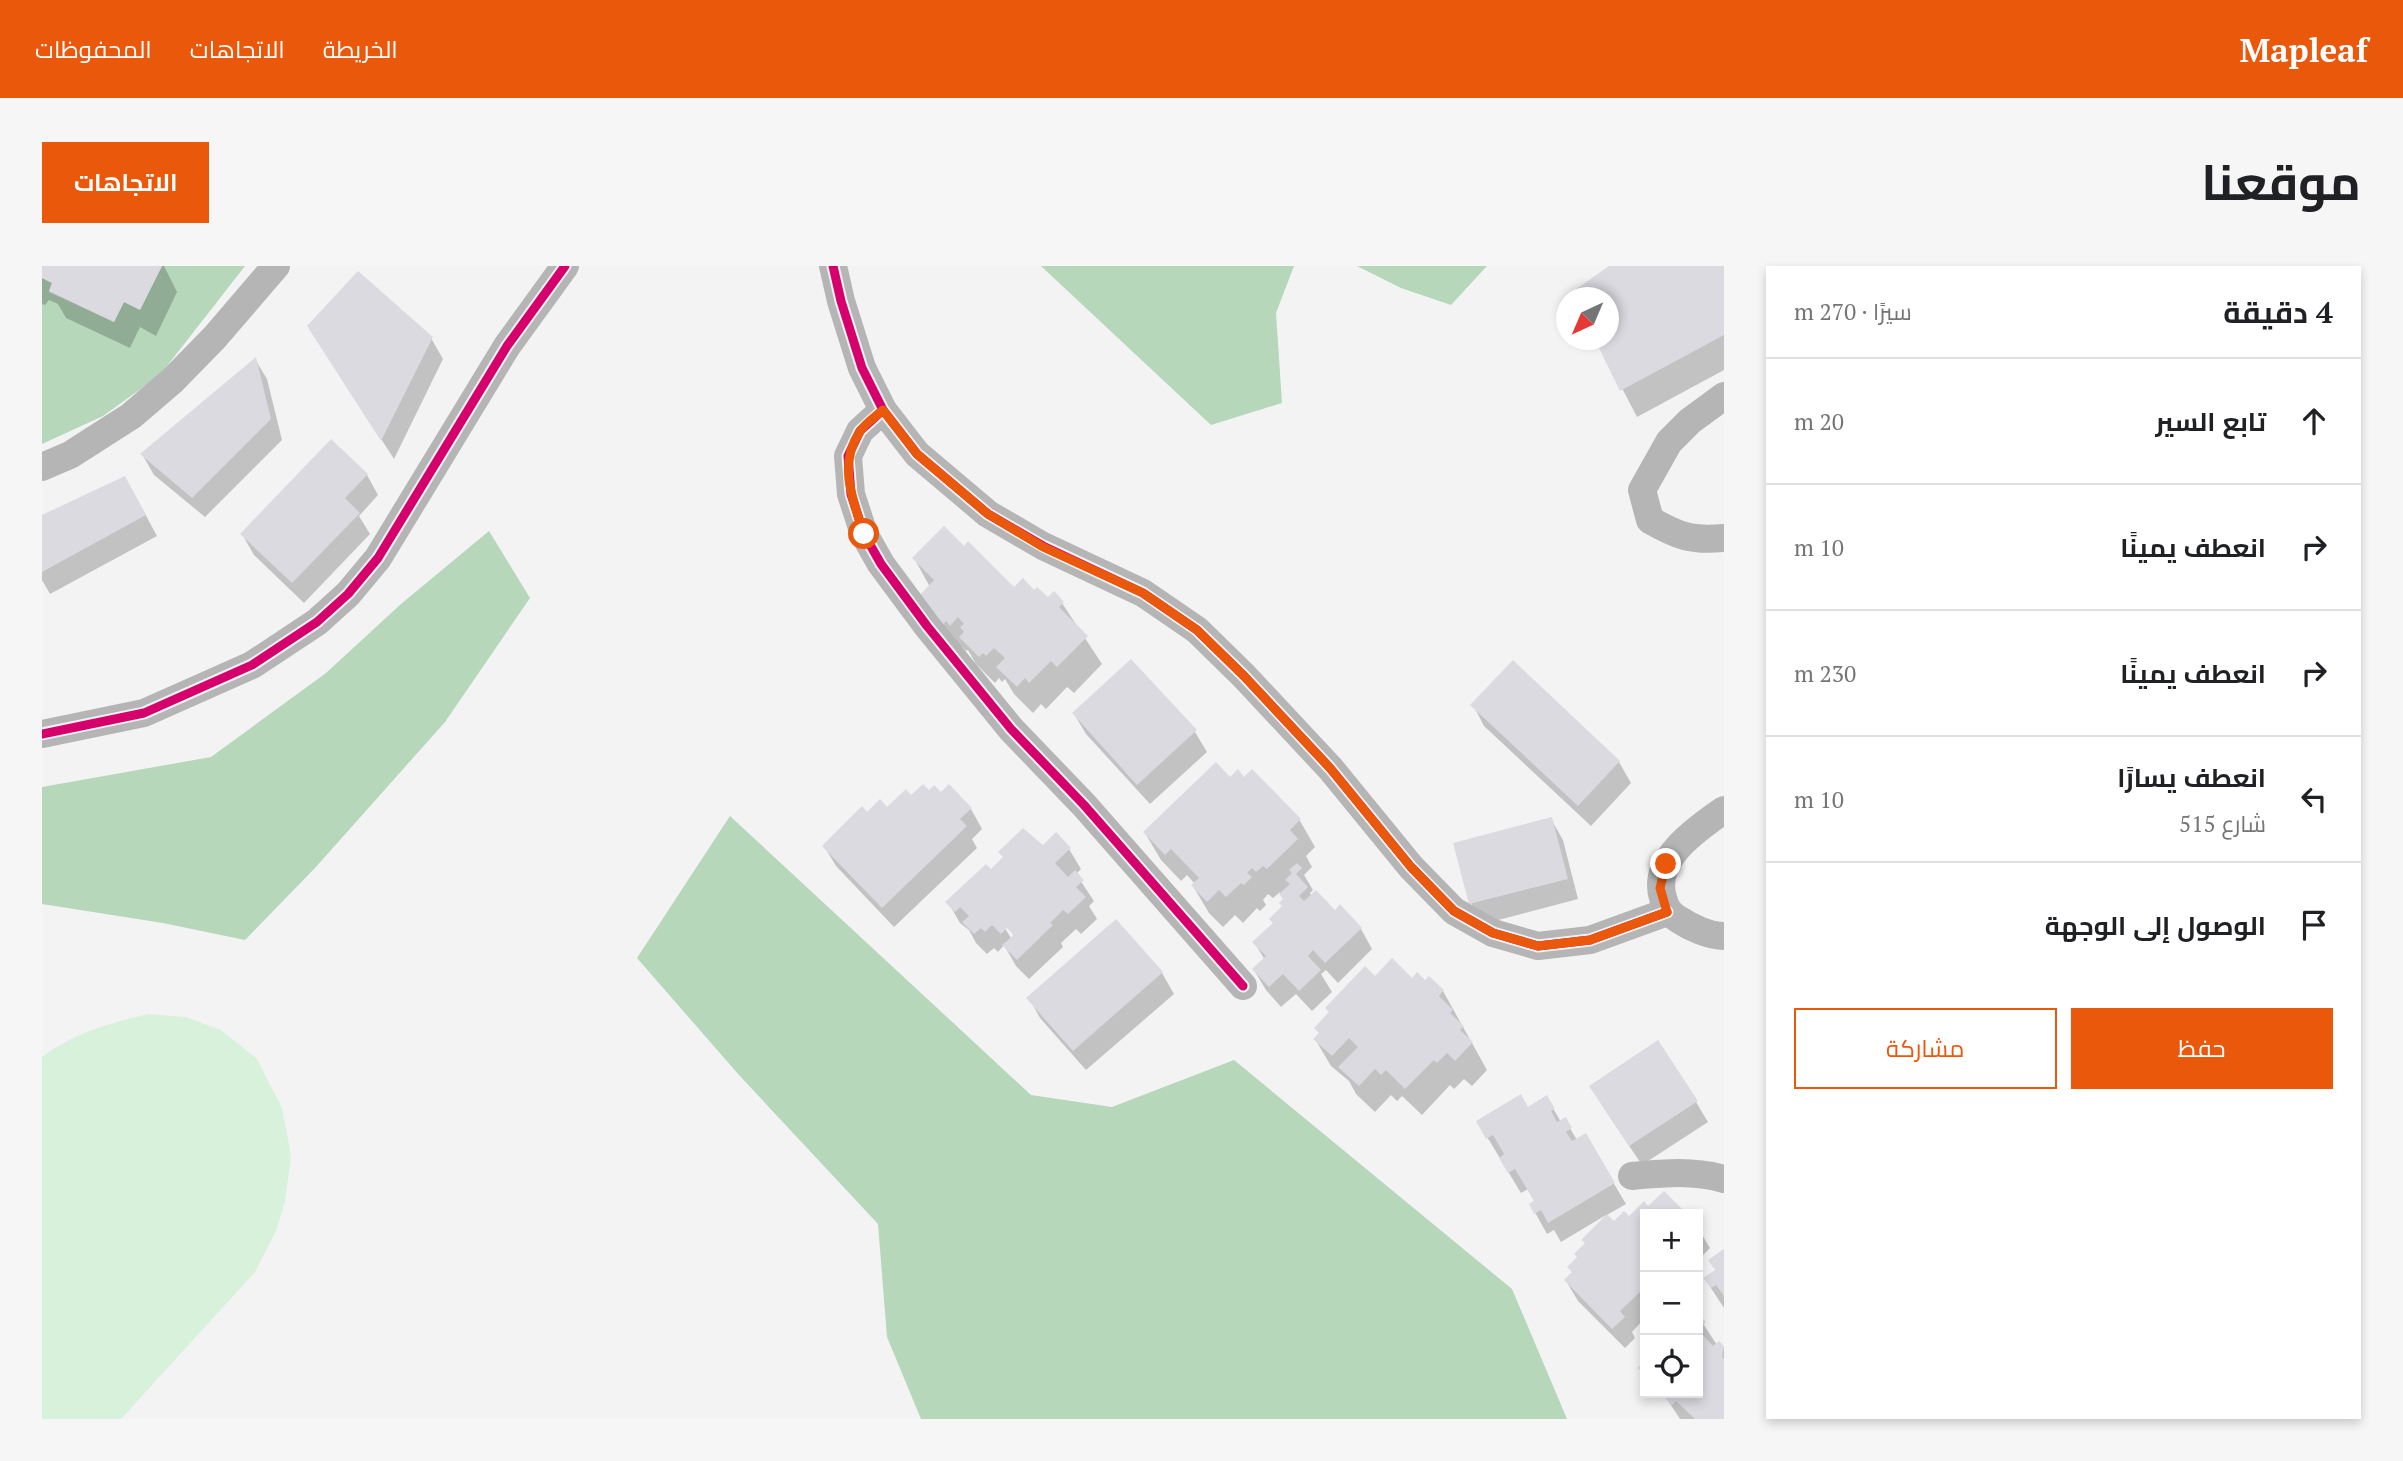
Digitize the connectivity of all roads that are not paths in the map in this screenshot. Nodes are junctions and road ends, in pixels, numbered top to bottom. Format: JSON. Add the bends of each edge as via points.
{"nodes":[{"id":1,"x":276,"y":266,"type":"edge"},
{"id":2,"x":565,"y":266,"type":"edge"},
{"id":3,"x":833,"y":266,"type":"edge"},
{"id":4,"x":1724,"y":396,"type":"edge"},
{"id":5,"x":883,"y":410,"type":"junction"},
{"id":6,"x":42,"y":467,"type":"edge"},
{"id":7,"x":1724,"y":538,"type":"edge"},
{"id":8,"x":42,"y":734,"type":"edge"},
{"id":9,"x":1724,"y":810,"type":"edge"},
{"id":10,"x":1667,"y":912,"type":"junction"},
{"id":11,"x":1724,"y":936,"type":"edge"},
{"id":12,"x":1243,"y":986,"type":"dead end"},
{"id":13,"x":1632,"y":1176,"type":"dead end"},
{"id":14,"x":1724,"y":1179,"type":"edge"}],
"edges":[{"from":1,"to":6,"type":"street","via":[[198,354],[131,416],[70,455]]},
{"from":2,"to":8,"type":"street","via":[[507,346],[378,558],[317,622],[252,665],[144,713]]},
{"from":3,"to":5,"type":"street","via":[[862,368]]},
{"from":4,"to":7,"type":"street","via":[[1669,442],[1642,490],[1650,520],[1676,535]]},
{"from":5,"to":10,"type":"street","via":[[917,454],[988,514],[1043,547],[1143,593],[1197,630],[1330,768],[1411,867],[1454,911],[1493,933],[1538,946],[1590,940]]},
{"from":5,"to":12,"type":"street","via":[[860,431],[848,456],[850,494],[881,564],[1011,729]]},
{"from":9,"to":10,"type":"street","via":[[1683,841],[1666,864],[1660,888]]},
{"from":10,"to":11,"type":"street","via":[[1686,924]]},
{"from":13,"to":14,"type":"street","via":[[1703,1173]]}]}
